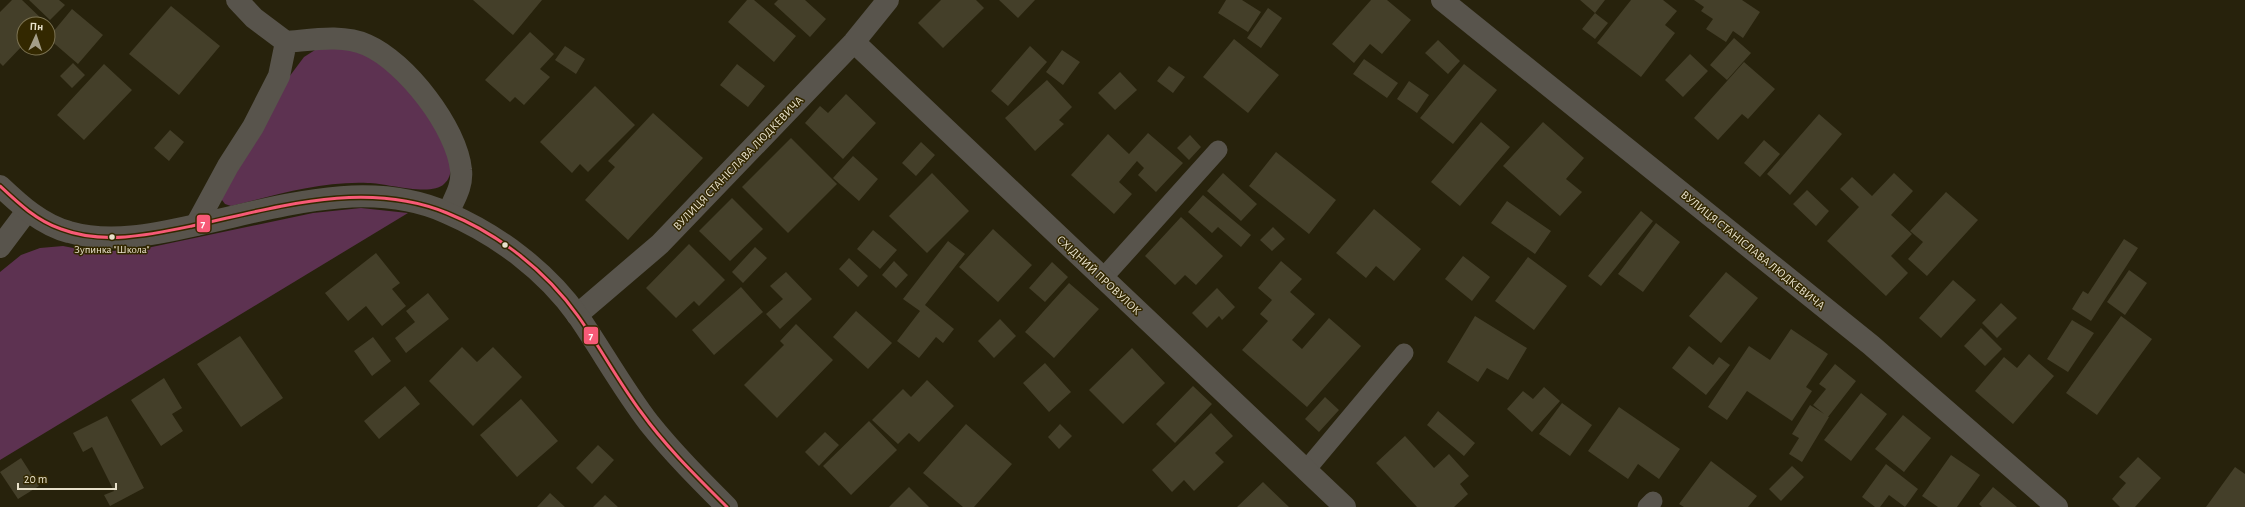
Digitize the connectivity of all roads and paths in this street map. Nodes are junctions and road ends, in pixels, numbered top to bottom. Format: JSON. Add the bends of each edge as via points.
{"nodes":[{"id":1,"x":237,"y":0,"type":"edge"},
{"id":2,"x":888,"y":0,"type":"edge"},
{"id":3,"x":1442,"y":0,"type":"edge"},
{"id":4,"x":286,"y":42,"type":"junction"},
{"id":5,"x":854,"y":42,"type":"junction"},
{"id":6,"x":1218,"y":150,"type":"dead end"},
{"id":7,"x":0,"y":186,"type":"edge"},
{"id":8,"x":27,"y":211,"type":"junction"},
{"id":9,"x":448,"y":213,"type":"junction"},
{"id":10,"x":196,"y":225,"type":"junction"},
{"id":11,"x":0,"y":247,"type":"edge"},
{"id":12,"x":1102,"y":279,"type":"junction"},
{"id":13,"x":577,"y":315,"type":"junction"},
{"id":14,"x":1404,"y":353,"type":"dead end"},
{"id":15,"x":1306,"y":470,"type":"junction"},
{"id":16,"x":727,"y":507,"type":"edge"},
{"id":17,"x":1345,"y":507,"type":"edge"},
{"id":18,"x":2057,"y":507,"type":"edge"}],
"edges":[{"from":1,"to":4,"type":"street","via":[[254,18]]},
{"from":2,"to":5,"type":"street","name":"ВУЛИЦЯ СТАНІСЛАВА ЛЮДКЕВИЧА"},
{"from":3,"to":18,"type":"street","name":"ВУЛИЦЯ СТАНІСЛАВА ЛЮДКЕВИЧА","via":[[1871,345]]},
{"from":4,"to":9,"type":"street","via":[[331,39],[354,41],[368,46],[393,62],[424,94],[447,126],[462,171],[460,186]]},
{"from":4,"to":10,"type":"street","via":[[280,76]]},
{"from":5,"to":12,"type":"street","name":"СХІДНИЙ ПРОВУЛОК"},
{"from":5,"to":13,"type":"street","name":"ВУЛИЦЯ СТАНІСЛАВА ЛЮДКЕВИЧА","via":[[660,244]]},
{"from":6,"to":12,"type":"lane"},
{"from":7,"to":8,"type":"street"},
{"from":8,"to":10,"type":"street","via":[[68,232],[91,236],[150,235]]},
{"from":8,"to":11,"type":"street"},
{"from":9,"to":10,"type":"street","via":[[423,203],[364,196],[312,201]]},
{"from":9,"to":13,"type":"street","via":[[481,230],[520,256],[552,284]]},
{"from":12,"to":15,"type":"street","name":"СХІДНИЙ ПРОВУЛОК"},
{"from":13,"to":16,"type":"street","via":[[648,422]]},
{"from":14,"to":15,"type":"lane"},
{"from":15,"to":17,"type":"street","name":"СХІДНИЙ ПРОВУЛОК"}]}
